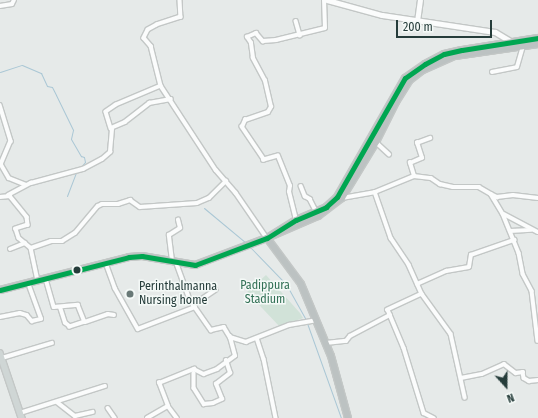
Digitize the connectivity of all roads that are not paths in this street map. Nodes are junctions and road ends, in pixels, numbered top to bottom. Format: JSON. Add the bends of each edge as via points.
{"nodes":[{"id":1,"x":14,"y":0,"type":"edge"},
{"id":2,"x":180,"y":0,"type":"edge"},
{"id":3,"x":324,"y":0,"type":"edge"},
{"id":4,"x":327,"y":0,"type":"edge"},
{"id":5,"x":420,"y":0,"type":"edge"},
{"id":6,"x":0,"y":6,"type":"edge"},
{"id":7,"x":296,"y":21,"type":"dead end"},
{"id":8,"x":417,"y":21,"type":"junction"},
{"id":9,"x":300,"y":35,"type":"junction"},
{"id":10,"x":538,"y":38,"type":"edge"},
{"id":11,"x":510,"y":41,"type":"junction"},
{"id":12,"x":538,"y":44,"type":"edge"},
{"id":13,"x":523,"y":46,"type":"junction"},
{"id":14,"x":510,"y":48,"type":"junction"},
{"id":15,"x":492,"y":72,"type":"dead end"},
{"id":16,"x":161,"y":86,"type":"junction"},
{"id":17,"x":171,"y":99,"type":"junction"},
{"id":18,"x":0,"y":105,"type":"edge"},
{"id":19,"x":112,"y":129,"type":"junction"},
{"id":20,"x":430,"y":138,"type":"dead end"},
{"id":21,"x":376,"y":142,"type":"junction"},
{"id":22,"x":390,"y":154,"type":"dead end"},
{"id":23,"x":414,"y":176,"type":"junction"},
{"id":24,"x":226,"y":181,"type":"junction"},
{"id":25,"x":26,"y":185,"type":"junction"},
{"id":26,"x":301,"y":186,"type":"dead end"},
{"id":27,"x":375,"y":192,"type":"junction"},
{"id":28,"x":490,"y":194,"type":"junction"},
{"id":29,"x":8,"y":195,"type":"junction"},
{"id":30,"x":0,"y":197,"type":"edge"},
{"id":31,"x":342,"y":198,"type":"junction"},
{"id":32,"x":538,"y":198,"type":"edge"},
{"id":33,"x":326,"y":208,"type":"junction"},
{"id":34,"x":316,"y":211,"type":"junction"},
{"id":35,"x":503,"y":214,"type":"junction"},
{"id":36,"x":178,"y":220,"type":"dead end"},
{"id":37,"x":296,"y":220,"type":"junction"},
{"id":38,"x":533,"y":230,"type":"junction"},
{"id":39,"x":510,"y":231,"type":"junction"},
{"id":40,"x":538,"y":232,"type":"edge"},
{"id":41,"x":267,"y":238,"type":"junction"},
{"id":42,"x":514,"y":240,"type":"junction"},
{"id":43,"x":25,"y":243,"type":"junction"},
{"id":44,"x":10,"y":248,"type":"dead end"},
{"id":45,"x":31,"y":248,"type":"junction"},
{"id":46,"x":106,"y":262,"type":"junction"},
{"id":47,"x":174,"y":263,"type":"junction"},
{"id":48,"x":46,"y":279,"type":"junction"},
{"id":49,"x":38,"y":281,"type":"junction"},
{"id":50,"x":28,"y":284,"type":"junction"},
{"id":51,"x":417,"y":284,"type":"junction"},
{"id":52,"x":0,"y":290,"type":"edge"},
{"id":53,"x":214,"y":290,"type":"dead end"},
{"id":54,"x":422,"y":294,"type":"junction"},
{"id":55,"x":194,"y":306,"type":"junction"},
{"id":56,"x":60,"y":308,"type":"junction"},
{"id":57,"x":114,"y":315,"type":"dead end"},
{"id":58,"x":390,"y":315,"type":"junction"},
{"id":59,"x":0,"y":317,"type":"edge"},
{"id":60,"x":317,"y":319,"type":"junction"},
{"id":61,"x":85,"y":322,"type":"junction"},
{"id":62,"x":230,"y":337,"type":"junction"},
{"id":63,"x":257,"y":338,"type":"junction"},
{"id":64,"x":538,"y":341,"type":"edge"},
{"id":65,"x":52,"y":343,"type":"dead end"},
{"id":66,"x":326,"y":343,"type":"junction"},
{"id":67,"x":1,"y":355,"type":"edge"},
{"id":68,"x":226,"y":361,"type":"junction"},
{"id":69,"x":194,"y":373,"type":"dead end"},
{"id":70,"x":461,"y":378,"type":"junction"},
{"id":71,"x":538,"y":380,"type":"edge"},
{"id":72,"x":105,"y":386,"type":"dead end"},
{"id":73,"x":465,"y":397,"type":"dead end"},
{"id":74,"x":57,"y":402,"type":"junction"},
{"id":75,"x":168,"y":406,"type":"junction"},
{"id":76,"x":108,"y":408,"type":"dead end"},
{"id":77,"x":93,"y":412,"type":"dead end"},
{"id":78,"x":21,"y":415,"type":"edge"},
{"id":79,"x":115,"y":418,"type":"edge"},
{"id":80,"x":147,"y":418,"type":"edge"},
{"id":81,"x":177,"y":418,"type":"edge"},
{"id":82,"x":276,"y":418,"type":"edge"},
{"id":83,"x":348,"y":418,"type":"edge"},
{"id":84,"x":434,"y":418,"type":"edge"}],
"edges":[{"from":1,"to":6,"type":"street","via":[[12,4]]},
{"from":2,"to":16,"type":"street","via":[[181,17],[148,30],[144,38],[151,46]]},
{"from":3,"to":9,"type":"street","via":[[327,27]]},
{"from":4,"to":8,"type":"main road","via":[[382,15]]},
{"from":5,"to":8,"type":"main road"},
{"from":7,"to":9,"type":"street"},
{"from":8,"to":11,"type":"main road","via":[[495,32]]},
{"from":9,"to":37,"type":"street","via":[[264,41],[256,33],[248,36],[253,58],[264,79],[272,107],[268,112],[244,120],[242,124],[264,160],[278,156],[290,186],[289,192]]},
{"from":10,"to":11,"type":"highway"},
{"from":11,"to":14,"type":"highway","via":[[514,44]]},
{"from":11,"to":33,"type":"highway","via":[[444,54],[405,78],[337,197]]},
{"from":12,"to":13,"type":"highway"},
{"from":13,"to":14,"type":"highway"},
{"from":13,"to":15,"type":"street","via":[[517,67]]},
{"from":14,"to":21,"type":"highway","via":[[454,56],[423,70],[406,86]]},
{"from":16,"to":17,"type":"street"},
{"from":16,"to":19,"type":"street","via":[[116,105],[106,112],[106,119]]},
{"from":17,"to":19,"type":"street","via":[[149,103]]},
{"from":17,"to":24,"type":"street"},
{"from":18,"to":25,"type":"street","via":[[11,141],[1,164],[10,178]]},
{"from":19,"to":25,"type":"street","via":[[110,152],[102,159],[83,168]]},
{"from":20,"to":23,"type":"street","via":[[417,143],[422,158],[410,163]]},
{"from":21,"to":22,"type":"street"},
{"from":21,"to":31,"type":"highway"},
{"from":23,"to":27,"type":"street"},
{"from":23,"to":28,"type":"street","via":[[432,178],[440,184],[453,187],[479,187]]},
{"from":24,"to":41,"type":"street"},
{"from":24,"to":45,"type":"street","via":[[209,198],[197,203],[140,207],[130,200],[118,204],[102,204],[75,233],[62,241],[51,241]]},
{"from":25,"to":29,"type":"street"},
{"from":26,"to":34,"type":"street"},
{"from":27,"to":31,"type":"street"},
{"from":27,"to":51,"type":"street","via":[[392,238],[409,265]]},
{"from":28,"to":32,"type":"street","via":[[497,197],[513,195]]},
{"from":28,"to":35,"type":"street"},
{"from":29,"to":30,"type":"street"},
{"from":29,"to":43,"type":"street","via":[[28,221],[28,225],[16,229]]},
{"from":31,"to":33,"type":"highway"},
{"from":33,"to":34,"type":"highway"},
{"from":33,"to":41,"type":"highway","via":[[275,237]]},
{"from":34,"to":37,"type":"highway"},
{"from":35,"to":38,"type":"street"},
{"from":35,"to":39,"type":"street"},
{"from":36,"to":47,"type":"street","via":[[180,228],[169,235]]},
{"from":37,"to":41,"type":"highway"},
{"from":38,"to":39,"type":"street"},
{"from":38,"to":40,"type":"street"},
{"from":39,"to":42,"type":"street"},
{"from":41,"to":47,"type":"highway","via":[[207,263]]},
{"from":41,"to":60,"type":"highway","via":[[301,284]]},
{"from":42,"to":51,"type":"street","via":[[471,255],[469,267],[446,271]]},
{"from":42,"to":64,"type":"street","via":[[523,274],[532,291]]},
{"from":43,"to":44,"type":"street"},
{"from":43,"to":45,"type":"street"},
{"from":45,"to":49,"type":"street"},
{"from":46,"to":47,"type":"highway","via":[[142,256]]},
{"from":46,"to":48,"type":"highway"},
{"from":46,"to":55,"type":"street","via":[[115,288],[138,329]]},
{"from":47,"to":55,"type":"street"},
{"from":48,"to":49,"type":"highway"},
{"from":48,"to":56,"type":"street","via":[[54,307]]},
{"from":49,"to":50,"type":"highway"},
{"from":50,"to":52,"type":"highway"},
{"from":50,"to":59,"type":"street","via":[[41,319],[32,321],[20,313]]},
{"from":51,"to":54,"type":"street"},
{"from":53,"to":55,"type":"street"},
{"from":54,"to":58,"type":"street","via":[[388,310]]},
{"from":54,"to":70,"type":"street","via":[[451,334]]},
{"from":55,"to":62,"type":"street","via":[[211,330],[224,327]]},
{"from":56,"to":61,"type":"street","via":[[74,304],[78,306]]},
{"from":56,"to":61,"type":"street","via":[[65,323],[70,328]]},
{"from":57,"to":61,"type":"street","via":[[108,314]]},
{"from":58,"to":66,"type":"street","via":[[350,336],[346,341]]},
{"from":58,"to":84,"type":"street","via":[[404,348],[424,413]]},
{"from":60,"to":63,"type":"street","via":[[289,325]]},
{"from":60,"to":66,"type":"highway"},
{"from":62,"to":63,"type":"street","via":[[244,342]]},
{"from":62,"to":68,"type":"street","via":[[235,356]]},
{"from":63,"to":82,"type":"street"},
{"from":65,"to":67,"type":"street"},
{"from":66,"to":83,"type":"highway"},
{"from":67,"to":78,"type":"main road"},
{"from":68,"to":69,"type":"street","via":[[230,373],[217,382],[222,399],[213,403],[204,404],[194,388]]},
{"from":68,"to":75,"type":"street","via":[[204,374],[194,369],[159,383]]},
{"from":70,"to":71,"type":"street","via":[[482,374],[504,364],[516,372],[524,372],[524,378],[529,382]]},
{"from":70,"to":73,"type":"street"},
{"from":72,"to":74,"type":"street"},
{"from":74,"to":77,"type":"street","via":[[75,416]]},
{"from":74,"to":78,"type":"street"},
{"from":75,"to":80,"type":"street"},
{"from":75,"to":81,"type":"street"},
{"from":76,"to":79,"type":"street"}]}
